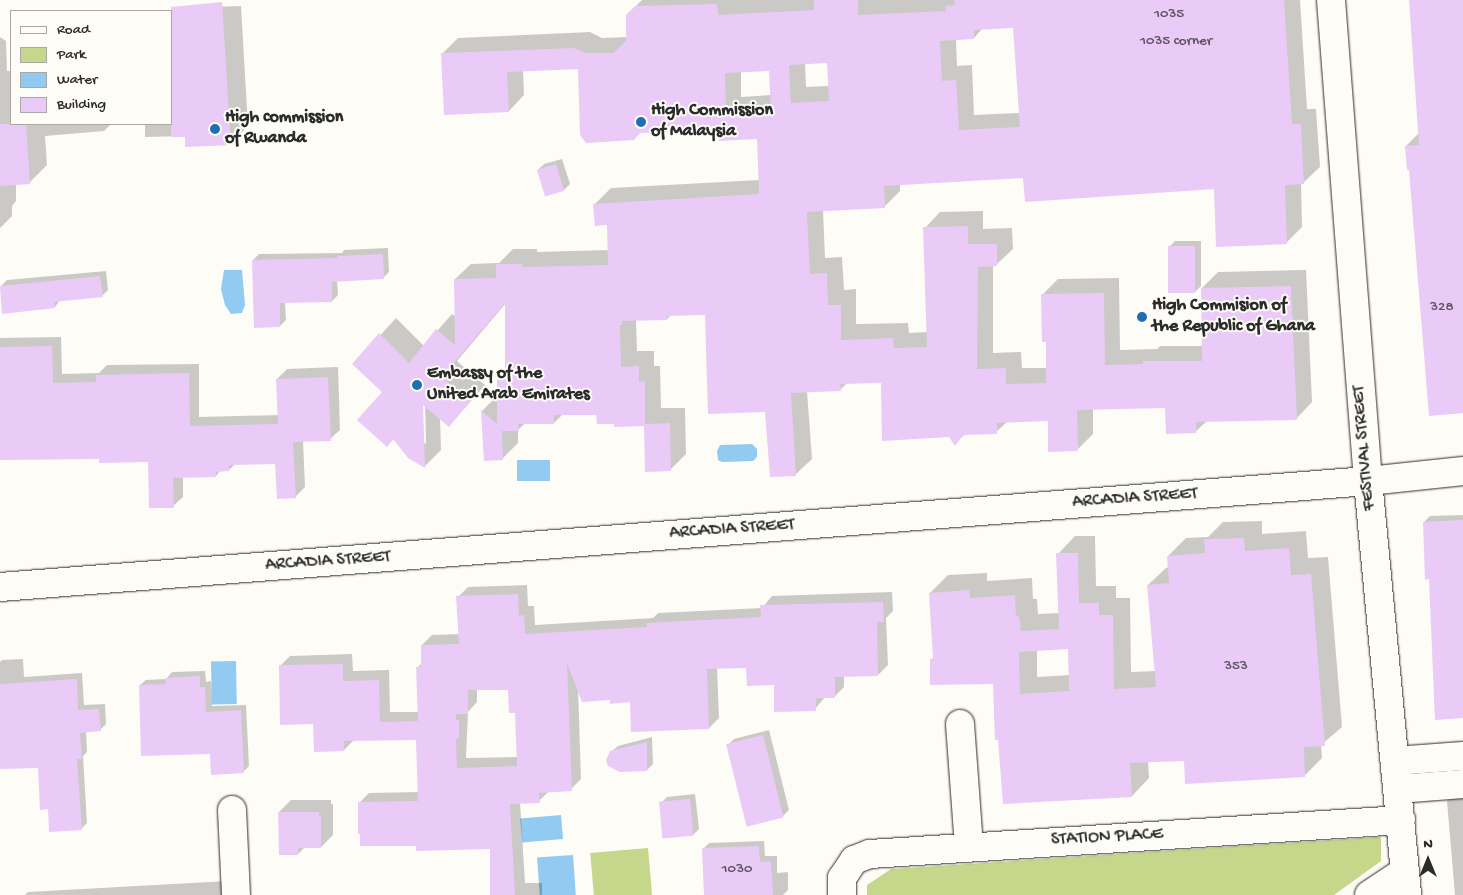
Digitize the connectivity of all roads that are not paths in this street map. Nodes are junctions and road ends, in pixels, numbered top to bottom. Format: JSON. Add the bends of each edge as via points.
{"nodes":[{"id":1,"x":1339,"y":2,"type":"edge"},
{"id":2,"x":1463,"y":471,"type":"edge"},
{"id":3,"x":1368,"y":481,"type":"junction"},
{"id":4,"x":0,"y":587,"type":"edge"},
{"id":5,"x":960,"y":724,"type":"dead end"},
{"id":6,"x":1463,"y":756,"type":"edge"},
{"id":7,"x":1395,"y":761,"type":"junction"},
{"id":8,"x":1463,"y":784,"type":"edge"},
{"id":9,"x":1398,"y":789,"type":"junction"},
{"id":10,"x":232,"y":810,"type":"dead end"},
{"id":11,"x":1401,"y":820,"type":"junction"},
{"id":12,"x":969,"y":847,"type":"junction"},
{"id":13,"x":1406,"y":883,"type":"edge"},
{"id":14,"x":236,"y":895,"type":"edge"},
{"id":15,"x":842,"y":895,"type":"edge"},
{"id":16,"x":1369,"y":895,"type":"edge"}],
"edges":[{"from":1,"to":3,"type":"street","name":"FESTIVAL STREET"},
{"from":2,"to":3,"type":"street","name":"ARCADIA STREET"},
{"from":3,"to":4,"type":"street","name":"ARCADIA STREET"},
{"from":3,"to":7,"type":"street","name":"FESTIVAL STREET"},
{"from":5,"to":12,"type":"street"},
{"from":6,"to":7,"type":"street"},
{"from":7,"to":9,"type":"street","name":"FESTIVAL STREET"},
{"from":8,"to":9,"type":"street"},
{"from":9,"to":11,"type":"street","name":"FESTIVAL STREET"},
{"from":10,"to":14,"type":"street"},
{"from":11,"to":12,"type":"street","name":"STATION PLACE"},
{"from":11,"to":13,"type":"street","name":"FESTIVAL STREET"},
{"from":12,"to":15,"type":"street","name":"STATION PLACE","via":[[870,854],[854,860],[842,878]]},
{"from":13,"to":16,"type":"street"}]}
